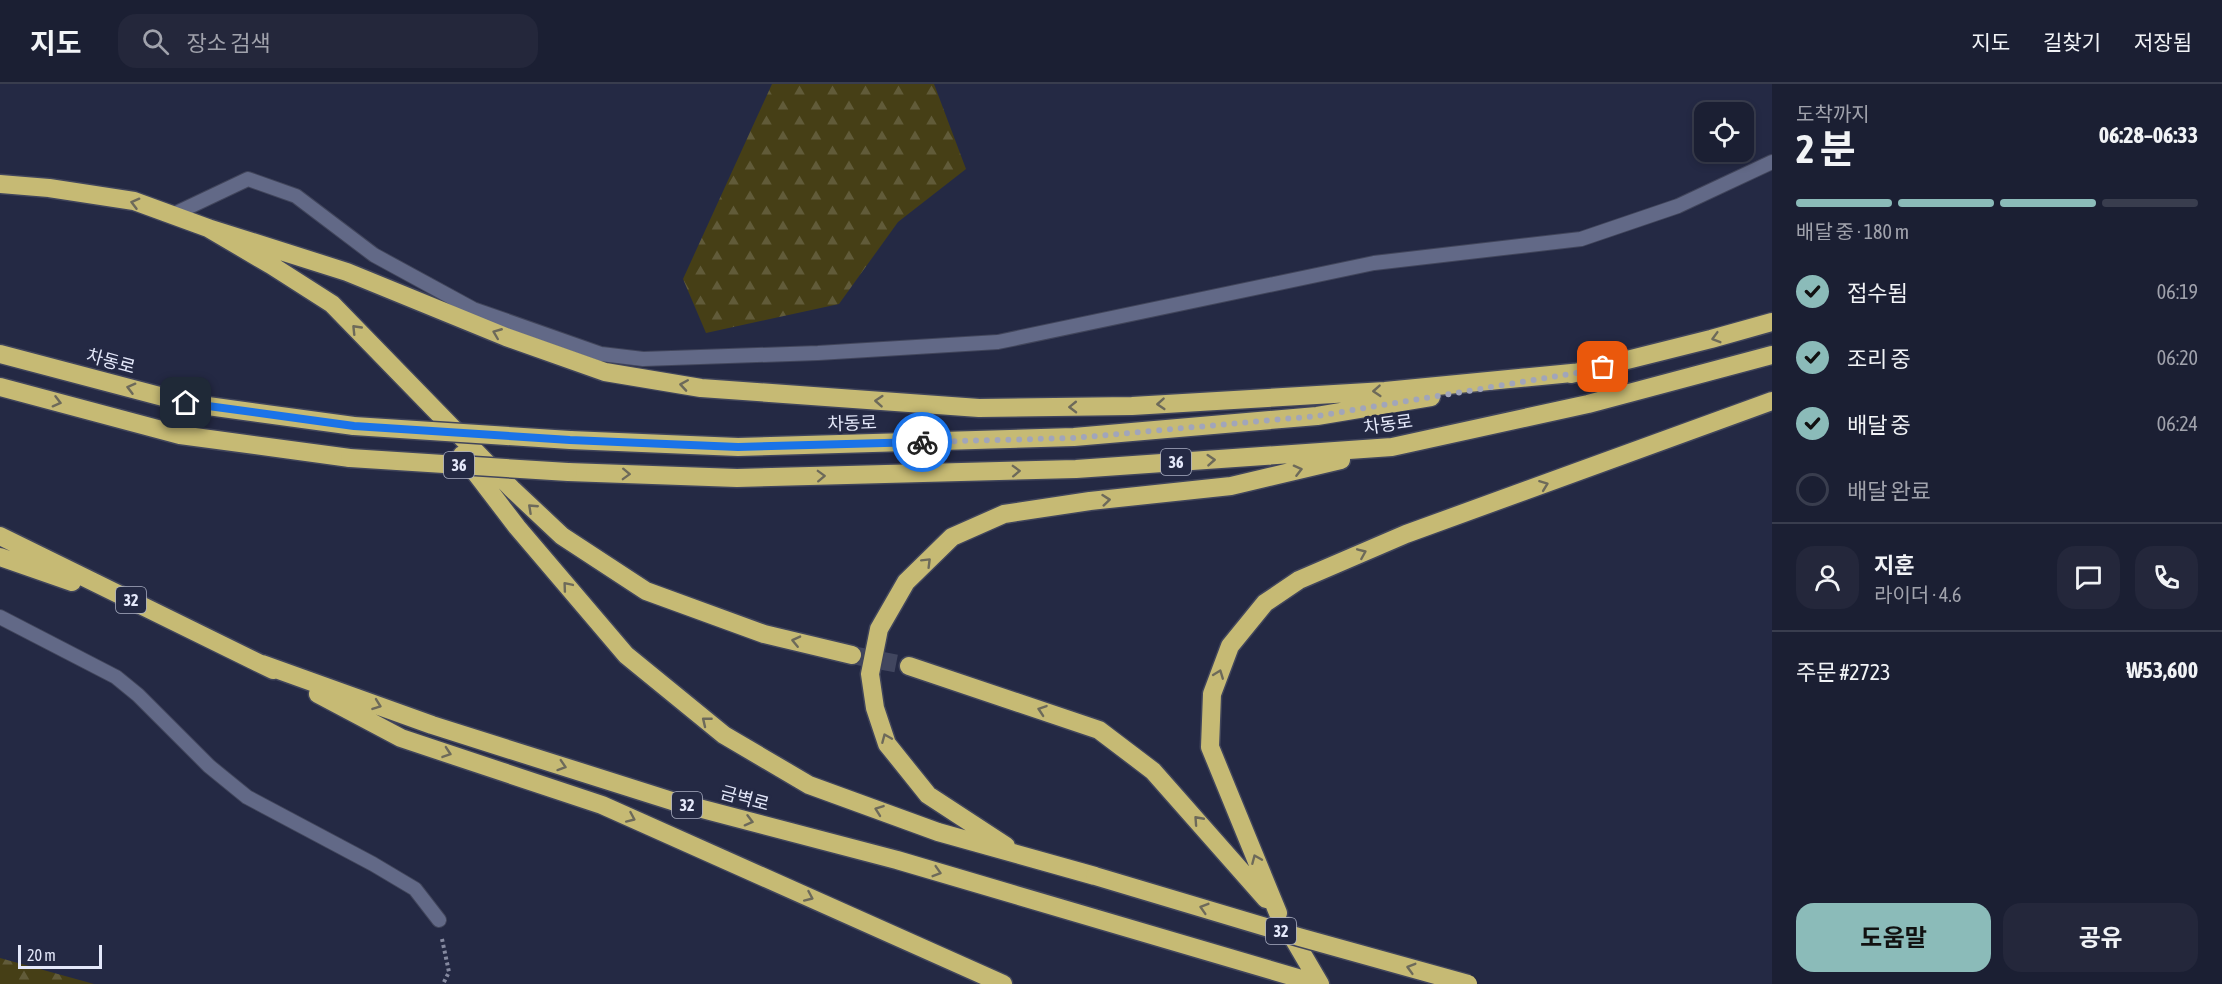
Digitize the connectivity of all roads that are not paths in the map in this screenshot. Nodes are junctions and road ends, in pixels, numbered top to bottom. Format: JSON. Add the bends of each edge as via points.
{"nodes":[{"id":1,"x":1772,"y":162,"type":"edge"},
{"id":2,"x":0,"y":173,"type":"edge"},
{"id":3,"x":0,"y":184,"type":"edge"},
{"id":4,"x":49,"y":188,"type":"junction"},
{"id":5,"x":172,"y":215,"type":"junction"},
{"id":6,"x":208,"y":228,"type":"junction"},
{"id":7,"x":1772,"y":322,"type":"edge"},
{"id":8,"x":0,"y":354,"type":"edge"},
{"id":9,"x":1772,"y":355,"type":"edge"},
{"id":10,"x":397,"y":371,"type":"junction"},
{"id":11,"x":1582,"y":372,"type":"junction"},
{"id":12,"x":0,"y":387,"type":"edge"},
{"id":13,"x":1772,"y":401,"type":"edge"},
{"id":14,"x":1392,"y":447,"type":"junction"},
{"id":15,"x":0,"y":536,"type":"edge"},
{"id":16,"x":0,"y":557,"type":"edge"},
{"id":17,"x":135,"y":602,"type":"junction"},
{"id":18,"x":0,"y":617,"type":"edge"},
{"id":19,"x":852,"y":655,"type":"tunnel mouth"},
{"id":20,"x":262,"y":664,"type":"junction"},
{"id":21,"x":909,"y":666,"type":"tunnel mouth"},
{"id":22,"x":1023,"y":857,"type":"junction"},
{"id":23,"x":1278,"y":913,"type":"junction"},
{"id":24,"x":439,"y":920,"type":"road end"},
{"id":25,"x":1004,"y":984,"type":"edge"},
{"id":26,"x":1319,"y":984,"type":"edge"},
{"id":27,"x":1468,"y":984,"type":"edge"}],
"edges":[{"from":1,"to":5,"type":"lane","via":[[1678,206],[1581,239],[1374,263],[998,342],[727,357],[643,359],[601,354],[473,309],[374,255],[296,196],[248,179]]},
{"from":2,"to":4,"type":"highway"},
{"from":3,"to":4,"type":"highway"},
{"from":5,"to":4,"type":"highway","one_way":true,"via":[[134,201]]},
{"from":5,"to":6,"type":"highway"},
{"from":10,"to":6,"type":"highway","one_way":true,"via":[[332,304]]},
{"from":11,"to":6,"type":"highway","one_way":true,"via":[[1385,390],[1132,406],[979,408],[701,388],[605,372],[506,337],[347,272]]},
{"from":7,"to":11,"type":"highway","name":"차동로","number":"36","one_way":true},
{"from":11,"to":8,"type":"highway","name":"차동로","number":"36","one_way":true,"bridge":true,"via":[[1317,416],[1074,438],[738,447],[354,426],[186,403]]},
{"from":9,"to":14,"type":"highway","name":"차동로","number":"36","via":[[1588,404]]},
{"from":19,"to":10,"type":"highway","one_way":true,"via":[[764,634],[646,591],[562,536]]},
{"from":22,"to":10,"type":"highway","number":"32","one_way":true,"via":[[938,832],[809,784],[724,735],[626,655],[517,527]]},
{"from":12,"to":14,"type":"highway","name":"차동로","number":"36","one_way":true,"bridge":true,"via":[[180,435],[351,458],[568,472],[738,478],[1076,469]]},
{"from":23,"to":13,"type":"highway","one_way":true,"via":[[1210,747],[1212,694],[1230,646],[1265,603],[1299,580],[1406,534]]},
{"from":22,"to":14,"type":"highway","one_way":true,"via":[[928,795],[887,744],[875,708],[870,674],[879,629],[906,582],[952,537],[1004,514],[1231,486]]},
{"from":15,"to":17,"type":"highway","number":"32"},
{"from":16,"to":17,"type":"highway","number":"32"},
{"from":17,"to":20,"type":"highway","number":"32"},
{"from":18,"to":24,"type":"lane","via":[[116,677],[247,797],[415,889]]},
{"from":20,"to":25,"type":"highway","one_way":true,"via":[[401,738],[602,805]]},
{"from":20,"to":26,"type":"highway","name":"금벽로","number":"32","one_way":true,"via":[[432,725],[672,801],[897,860]]},
{"from":23,"to":21,"type":"highway","one_way":true,"via":[[1153,771],[1099,730]]},
{"from":27,"to":22,"type":"highway","number":"32","one_way":true,"bridge":true},
{"from":23,"to":26,"type":"highway"}]}
